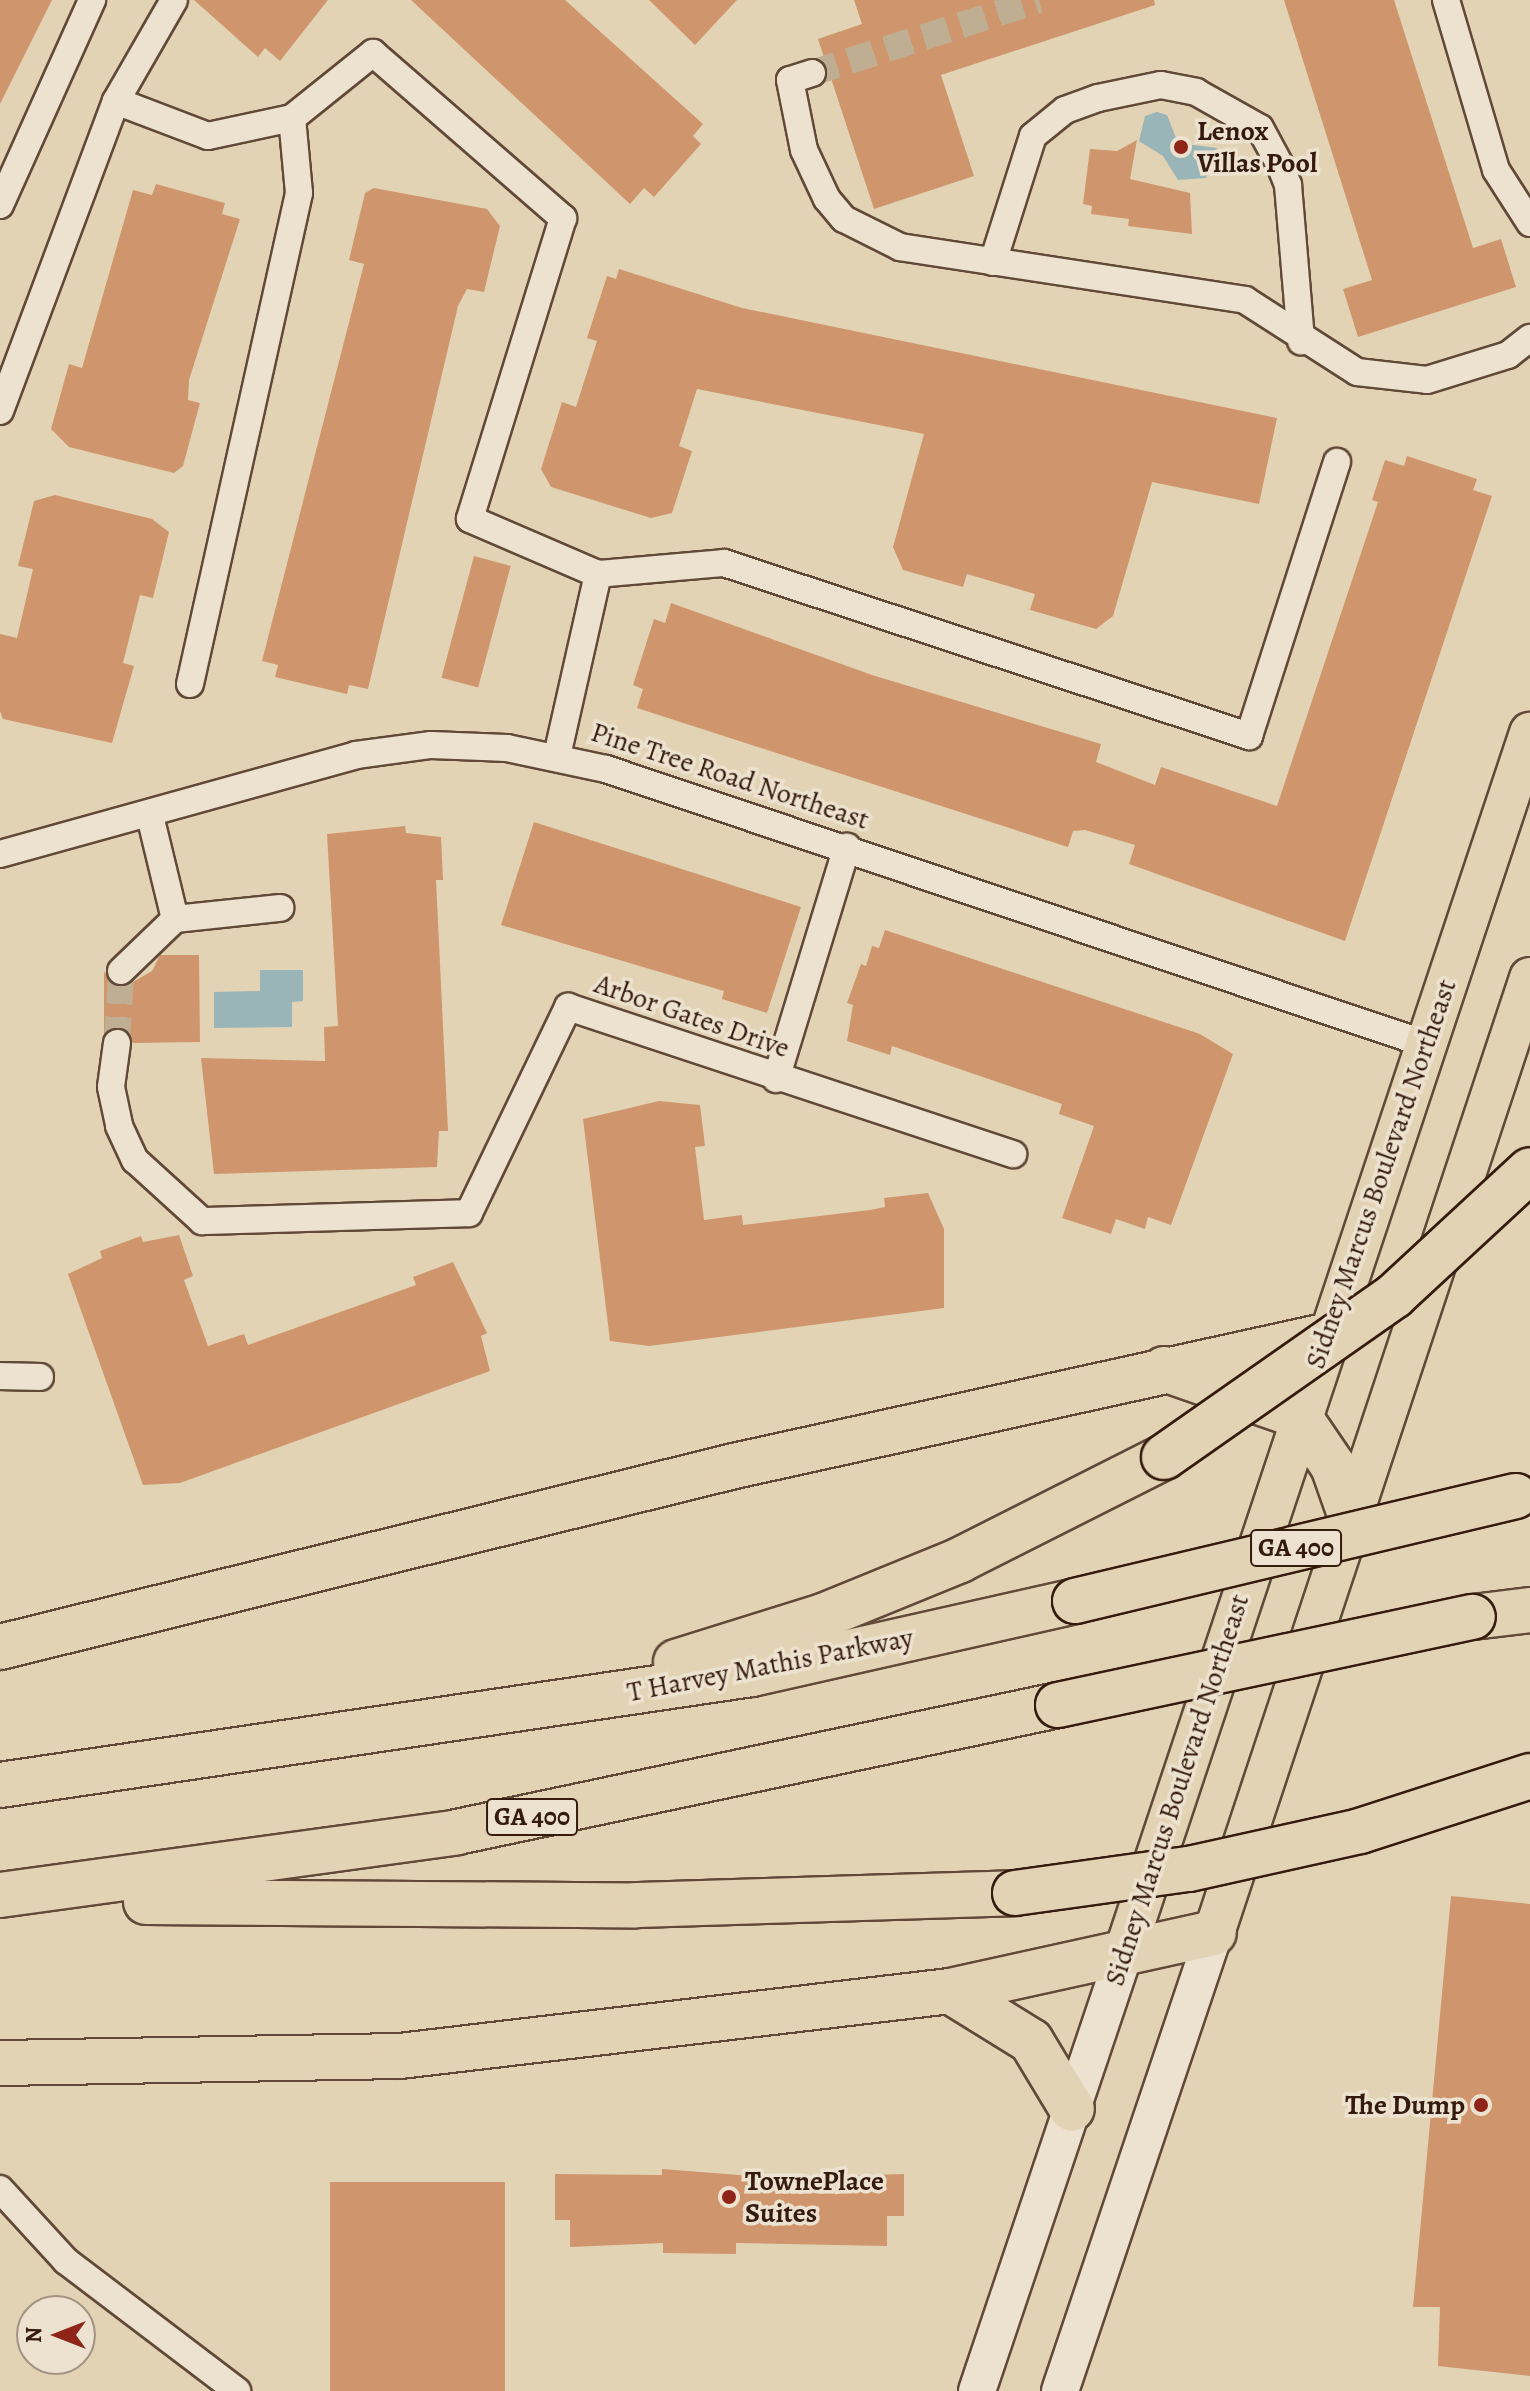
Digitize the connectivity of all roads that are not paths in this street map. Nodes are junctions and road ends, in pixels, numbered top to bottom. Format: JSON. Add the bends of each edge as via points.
{"nodes":[{"id":1,"x":92,"y":0,"type":"edge"},
{"id":2,"x":174,"y":0,"type":"edge"},
{"id":3,"x":1446,"y":0,"type":"edge"},
{"id":4,"x":812,"y":73,"type":"tunnel mouth"},
{"id":5,"x":116,"y":101,"type":"junction"},
{"id":6,"x":292,"y":118,"type":"junction"},
{"id":7,"x":0,"y":205,"type":"edge"},
{"id":8,"x":1530,"y":223,"type":"edge"},
{"id":9,"x":993,"y":262,"type":"junction"},
{"id":10,"x":1530,"y":338,"type":"edge"},
{"id":11,"x":1301,"y":341,"type":"junction"},
{"id":12,"x":0,"y":411,"type":"edge"},
{"id":13,"x":1337,"y":462,"type":"dead end"},
{"id":14,"x":598,"y":574,"type":"junction"},
{"id":15,"x":190,"y":684,"type":"dead end"},
{"id":16,"x":1530,"y":733,"type":"edge"},
{"id":17,"x":557,"y":756,"type":"junction"},
{"id":18,"x":150,"y":816,"type":"junction"},
{"id":19,"x":847,"y":847,"type":"junction"},
{"id":20,"x":0,"y":854,"type":"edge"},
{"id":21,"x":280,"y":908,"type":"dead end"},
{"id":22,"x":175,"y":919,"type":"junction"},
{"id":23,"x":121,"y":971,"type":"tunnel mouth"},
{"id":24,"x":1530,"y":978,"type":"edge"},
{"id":25,"x":117,"y":1043,"type":"tunnel mouth"},
{"id":26,"x":1426,"y":1044,"type":"junction"},
{"id":27,"x":776,"y":1079,"type":"junction"},
{"id":28,"x":1013,"y":1154,"type":"dead end"},
{"id":29,"x":1530,"y":1170,"type":"edge"},
{"id":30,"x":1325,"y":1336,"type":"junction"},
{"id":31,"x":1162,"y":1368,"type":"junction"},
{"id":32,"x":0,"y":1376,"type":"edge"},
{"id":33,"x":40,"y":1377,"type":"dead end"},
{"id":34,"x":1299,"y":1416,"type":"junction"},
{"id":35,"x":1523,"y":1494,"type":"edge"},
{"id":36,"x":1351,"y":1517,"type":"junction"},
{"id":37,"x":1530,"y":1610,"type":"edge"},
{"id":38,"x":0,"y":1647,"type":"edge"},
{"id":39,"x":505,"y":1713,"type":"junction"},
{"id":40,"x":1530,"y":1776,"type":"edge"},
{"id":41,"x":0,"y":1785,"type":"edge"},
{"id":42,"x":0,"y":1898,"type":"edge"},
{"id":43,"x":1214,"y":1933,"type":"junction"},
{"id":44,"x":1124,"y":1954,"type":"junction"},
{"id":45,"x":950,"y":1991,"type":"junction"},
{"id":46,"x":0,"y":2063,"type":"edge"},
{"id":47,"x":1072,"y":2109,"type":"junction"},
{"id":48,"x":0,"y":2189,"type":"edge"},
{"id":49,"x":237,"y":2391,"type":"edge"},
{"id":50,"x":977,"y":2391,"type":"edge"},
{"id":51,"x":1060,"y":2391,"type":"edge"}],
"edges":[{"from":1,"to":7,"type":"street"},
{"from":2,"to":5,"type":"street"},
{"from":3,"to":8,"type":"street","via":[[1496,170]]},
{"from":4,"to":9,"type":"street","via":[[790,80],[795,116],[827,199],[844,219],[900,247]]},
{"from":5,"to":6,"type":"street","via":[[208,136]]},
{"from":5,"to":12,"type":"street"},
{"from":6,"to":14,"type":"street","via":[[373,53],[563,218],[470,519]]},
{"from":6,"to":15,"type":"street","via":[[299,193]]},
{"from":9,"to":11,"type":"street","via":[[1245,300]]},
{"from":9,"to":11,"type":"street","via":[[1033,136],[1065,110],[1098,98],[1161,85],[1196,92],[1260,128],[1280,165]]},
{"from":10,"to":11,"type":"street","via":[[1508,355],[1427,380],[1357,372]]},
{"from":13,"to":14,"type":"street","via":[[1249,736],[724,563]]},
{"from":14,"to":17,"type":"street"},
{"from":16,"to":26,"type":"main road","name":"Sidney Marcus Boulevard Northeast"},
{"from":17,"to":18,"type":"street","name":"Pine Tree Road Northeast","via":[[431,745],[356,755]]},
{"from":17,"to":19,"type":"street","name":"Pine Tree Road Northeast"},
{"from":18,"to":20,"type":"street","name":"Pine Tree Road Northeast"},
{"from":18,"to":22,"type":"street"},
{"from":19,"to":26,"type":"street","name":"Pine Tree Road Northeast"},
{"from":19,"to":27,"type":"street"},
{"from":21,"to":22,"type":"street"},
{"from":22,"to":23,"type":"street"},
{"from":24,"to":36,"type":"main road"},
{"from":25,"to":27,"type":"street","name":"Arbor Gates Drive","via":[[111,1087],[119,1126],[135,1160],[202,1221],[469,1213],[568,1007]]},
{"from":26,"to":30,"type":"main road","name":"Sidney Marcus Boulevard Northeast"},
{"from":27,"to":28,"type":"street","name":"Arbor Gates Drive"},
{"from":29,"to":39,"type":"highway","bridge":true,"via":[[1394,1296],[1164,1457],[960,1560],[823,1616]]},
{"from":30,"to":31,"type":"highway"},
{"from":30,"to":34,"type":"main road","name":"Sidney Marcus Boulevard Northeast"},
{"from":31,"to":34,"type":"highway"},
{"from":31,"to":38,"type":"highway"},
{"from":32,"to":33,"type":"street"},
{"from":34,"to":36,"type":"highway","via":[[1333,1466]]},
{"from":34,"to":44,"type":"main road","name":"Sidney Marcus Boulevard Northeast"},
{"from":35,"to":39,"type":"highway","name":"T Harvey Mathis Parkway","number":"GA 400","bridge":true,"via":[[752,1674]]},
{"from":36,"to":43,"type":"main road"},
{"from":37,"to":42,"type":"highway","number":"GA 400","bridge":true,"via":[[1473,1617],[457,1832]]},
{"from":39,"to":41,"type":"highway","name":"T Harvey Mathis Parkway","number":"GA 400"},
{"from":40,"to":42,"type":"highway","bridge":true,"via":[[1360,1831],[1189,1869],[1015,1893],[636,1905]]},
{"from":43,"to":44,"type":"highway"},
{"from":43,"to":51,"type":"main road"},
{"from":44,"to":45,"type":"highway"},
{"from":44,"to":47,"type":"main road","name":"Sidney Marcus Boulevard Northeast"},
{"from":45,"to":46,"type":"highway","via":[[358,2059]]},
{"from":45,"to":47,"type":"highway","via":[[1031,2041]]},
{"from":47,"to":50,"type":"main road","name":"Sidney Marcus Boulevard Northeast"},
{"from":48,"to":49,"type":"street","via":[[66,2261]]}]}
